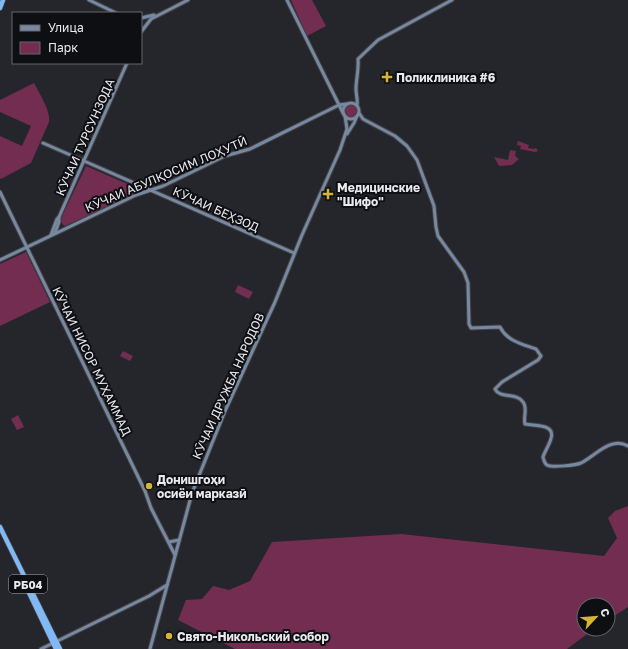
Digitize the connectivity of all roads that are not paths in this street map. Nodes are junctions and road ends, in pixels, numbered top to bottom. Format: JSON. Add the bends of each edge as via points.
{"nodes":[{"id":1,"x":3,"y":0,"type":"edge"},
{"id":2,"x":89,"y":0,"type":"edge"},
{"id":3,"x":186,"y":0,"type":"edge"},
{"id":4,"x":287,"y":0,"type":"edge"},
{"id":5,"x":452,"y":0,"type":"edge"},
{"id":6,"x":0,"y":8,"type":"edge"},
{"id":7,"x":114,"y":12,"type":"edge"},
{"id":8,"x":158,"y":14,"type":"junction"},
{"id":9,"x":142,"y":18,"type":"edge"},
{"id":10,"x":142,"y":27,"type":"edge"},
{"id":11,"x":127,"y":64,"type":"edge"},
{"id":12,"x":356,"y":94,"type":"junction"},
{"id":13,"x":350,"y":103,"type":"junction"},
{"id":14,"x":346,"y":104,"type":"junction"},
{"id":15,"x":339,"y":105,"type":"junction"},
{"id":16,"x":357,"y":105,"type":"junction"},
{"id":17,"x":344,"y":114,"type":"junction"},
{"id":18,"x":358,"y":115,"type":"junction"},
{"id":19,"x":362,"y":119,"type":"junction"},
{"id":20,"x":354,"y":123,"type":"junction"},
{"id":21,"x":345,"y":137,"type":"junction"},
{"id":22,"x":43,"y":143,"type":"dead end"},
{"id":23,"x":84,"y":160,"type":"junction"},
{"id":24,"x":138,"y":185,"type":"junction"},
{"id":25,"x":163,"y":186,"type":"junction"},
{"id":26,"x":151,"y":191,"type":"junction"},
{"id":27,"x":0,"y":192,"type":"edge"},
{"id":28,"x":139,"y":194,"type":"junction"},
{"id":29,"x":164,"y":196,"type":"junction"},
{"id":30,"x":59,"y":218,"type":"junction"},
{"id":31,"x":59,"y":222,"type":"junction"},
{"id":32,"x":66,"y":228,"type":"junction"},
{"id":33,"x":55,"y":233,"type":"junction"},
{"id":34,"x":51,"y":235,"type":"junction"},
{"id":35,"x":27,"y":247,"type":"junction"},
{"id":36,"x":294,"y":253,"type":"junction"},
{"id":37,"x":0,"y":260,"type":"edge"},
{"id":38,"x":628,"y":446,"type":"edge"},
{"id":39,"x":0,"y":527,"type":"edge"},
{"id":40,"x":0,"y":532,"type":"edge"},
{"id":41,"x":166,"y":539,"type":"junction"},
{"id":42,"x":179,"y":540,"type":"junction"},
{"id":43,"x":169,"y":542,"type":"junction"},
{"id":44,"x":177,"y":547,"type":"junction"},
{"id":45,"x":175,"y":555,"type":"junction"},
{"id":46,"x":167,"y":585,"type":"junction"},
{"id":47,"x":157,"y":591,"type":"junction"},
{"id":48,"x":165,"y":594,"type":"junction"},
{"id":49,"x":54,"y":642,"type":"junction"},
{"id":50,"x":41,"y":649,"type":"edge"},
{"id":51,"x":56,"y":649,"type":"edge"},
{"id":52,"x":60,"y":649,"type":"edge"},
{"id":53,"x":150,"y":649,"type":"edge"}],
"edges":[{"from":1,"to":6,"type":"highway"},
{"from":2,"to":7,"type":"street"},
{"from":3,"to":8,"type":"street"},
{"from":4,"to":15,"type":"street"},
{"from":5,"to":12,"type":"street","via":[[385,36],[366,51],[358,59]]},
{"from":8,"to":9,"type":"street"},
{"from":8,"to":10,"type":"street"},
{"from":11,"to":23,"type":"street","name":"КӮЧАИ ТУРСУНЗОДА"},
{"from":12,"to":13,"type":"street"},
{"from":12,"to":16,"type":"street"},
{"from":13,"to":14,"type":"street"},
{"from":13,"to":16,"type":"street"},
{"from":14,"to":15,"type":"street","name":"КӮЧАИ АБУЛҚОСИМ ЛОҲУТӢ"},
{"from":14,"to":17,"type":"street","via":[[343,108]]},
{"from":15,"to":17,"type":"street"},
{"from":15,"to":25,"type":"street","name":"КӮЧАИ АБУЛҚОСИМ ЛОҲУТӢ","via":[[250,149],[224,157]]},
{"from":16,"to":18,"type":"street"},
{"from":17,"to":18,"type":"street","via":[[351,119]]},
{"from":17,"to":21,"type":"street","via":[[347,129]]},
{"from":18,"to":19,"type":"street"},
{"from":18,"to":20,"type":"street"},
{"from":19,"to":20,"type":"street","via":[[359,118]]},
{"from":19,"to":38,"type":"street","via":[[386,130],[407,146],[417,160],[432,200],[438,236],[467,279],[472,329],[500,327],[510,340],[536,349],[541,356],[495,389],[497,393],[517,397],[524,402],[525,424],[544,426],[550,430],[552,439],[543,457],[545,463],[553,466],[576,464],[613,444]]},
{"from":20,"to":21,"type":"street"},
{"from":21,"to":36,"type":"street","name":"КӮЧАИ ДРУЖБА НАРОДОВ"},
{"from":22,"to":23,"type":"street","name":"КӮЧАИ БЕҲЗОД"},
{"from":23,"to":24,"type":"street","name":"КӮЧАИ БЕҲЗОД"},
{"from":23,"to":30,"type":"street","name":"КӮЧАИ ТУРСУНЗОДА"},
{"from":24,"to":26,"type":"street","name":"КӮЧАИ БЕҲЗОД"},
{"from":24,"to":28,"type":"street"},
{"from":25,"to":26,"type":"street","name":"КӮЧАИ АБУЛҚОСИМ ЛОҲУТӢ"},
{"from":25,"to":29,"type":"street"},
{"from":26,"to":28,"type":"street","name":"КӮЧАИ АБУЛҚОСИМ ЛОҲУТӢ"},
{"from":26,"to":29,"type":"street","name":"КӮЧАИ БЕҲЗОД"},
{"from":27,"to":35,"type":"street","name":"КӮЧАИ НИСОР МУҲАММАД"},
{"from":28,"to":32,"type":"street","name":"КӮЧАИ АБУЛҚОСИМ ЛОҲУТӢ"},
{"from":29,"to":36,"type":"street","name":"КӮЧАИ БЕҲЗОД"},
{"from":30,"to":31,"type":"street","name":"КӮЧАИ ТУРСУНЗОДА"},
{"from":30,"to":34,"type":"street","name":"КӮЧАИ ТУРСУНЗОДА"},
{"from":31,"to":32,"type":"street"},
{"from":31,"to":33,"type":"street","name":"КӮЧАИ ТУРСУНЗОДА"},
{"from":32,"to":33,"type":"street","name":"КӮЧАИ АБУЛҚОСИМ ЛОҲУТӢ"},
{"from":33,"to":34,"type":"street","name":"КӮЧАИ АБУЛҚОСИМ ЛОҲУТӢ"},
{"from":34,"to":35,"type":"street","name":"КӮЧАИ АБУЛҚОСИМ ЛОҲУТӢ"},
{"from":35,"to":37,"type":"street","name":"КӮЧАИ АБУЛҚОСИМ ЛОҲУТӢ"},
{"from":35,"to":41,"type":"street","name":"КӮЧАИ НИСОР МУҲАММАД"},
{"from":36,"to":42,"type":"street","name":"КӮЧАИ ДРУЖБА НАРОДОВ","via":[[192,493]]},
{"from":39,"to":49,"type":"highway","number":"РБ04"},
{"from":40,"to":49,"type":"highway","number":"РБ04"},
{"from":41,"to":43,"type":"street","name":"КӮЧАИ НИСОР МУҲАММАД"},
{"from":41,"to":45,"type":"street","name":"КӮЧАИ НИСОР МУҲАММАД"},
{"from":42,"to":43,"type":"street"},
{"from":42,"to":44,"type":"street","name":"КӮЧАИ ДРУЖБА НАРОДОВ"},
{"from":43,"to":44,"type":"street","name":"КӮЧАИ НИСОР МУҲАММАД"},
{"from":44,"to":45,"type":"street","name":"КӮЧАИ ДРУЖБА НАРОДОВ"},
{"from":45,"to":46,"type":"street","name":"КӮЧАИ ДРУЖБА НАРОДОВ"},
{"from":46,"to":47,"type":"street"},
{"from":46,"to":48,"type":"street","name":"КӮЧАИ ДРУЖБА НАРОДОВ"},
{"from":47,"to":48,"type":"street"},
{"from":47,"to":49,"type":"street"},
{"from":48,"to":53,"type":"street","name":"КӮЧАИ ДРУЖБА НАРОДОВ"},
{"from":49,"to":50,"type":"street"},
{"from":49,"to":51,"type":"highway","number":"РБ04"},
{"from":49,"to":52,"type":"highway","number":"РБ04"}]}
